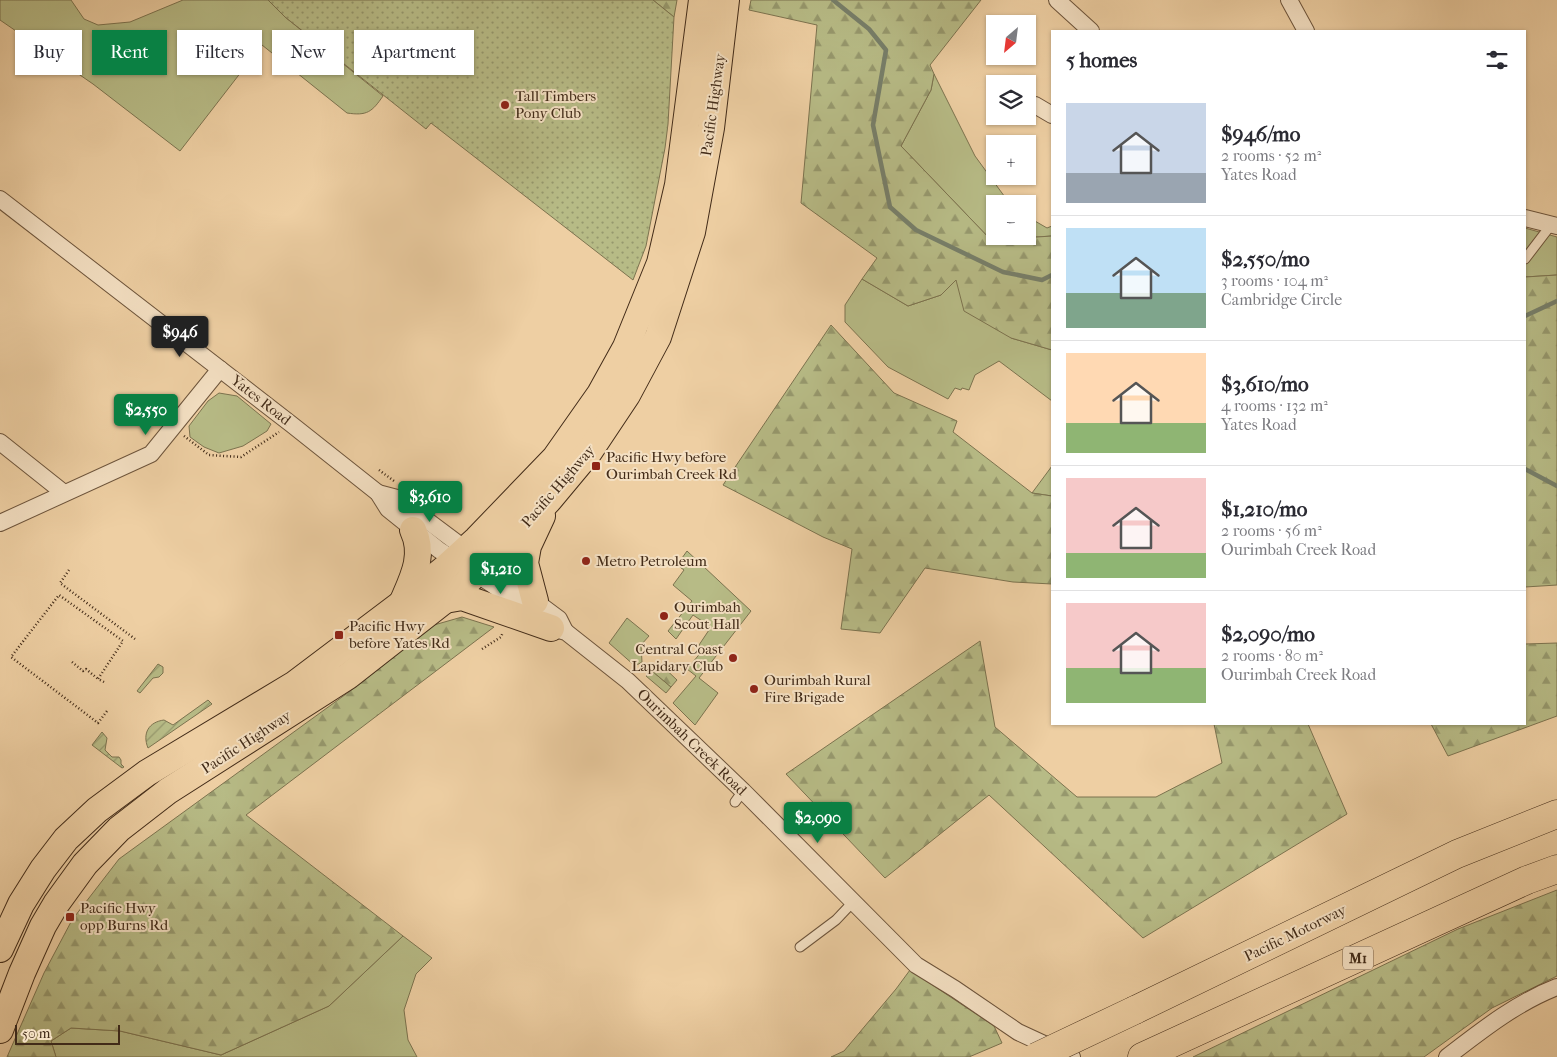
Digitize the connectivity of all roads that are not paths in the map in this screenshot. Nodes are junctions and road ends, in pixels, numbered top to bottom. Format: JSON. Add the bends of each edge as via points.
{"nodes":[{"id":1,"x":702,"y":0,"type":"edge"},
{"id":2,"x":726,"y":0,"type":"edge"},
{"id":3,"x":1057,"y":0,"type":"edge"},
{"id":4,"x":1289,"y":0,"type":"edge"},
{"id":5,"x":1090,"y":30,"type":"edge"},
{"id":6,"x":1305,"y":30,"type":"edge"},
{"id":7,"x":1036,"y":106,"type":"edge"},
{"id":8,"x":1051,"y":114,"type":"edge"},
{"id":9,"x":0,"y":198,"type":"edge"},
{"id":10,"x":1526,"y":218,"type":"edge"},
{"id":11,"x":1554,"y":225,"type":"edge"},
{"id":12,"x":1526,"y":258,"type":"edge"},
{"id":13,"x":220,"y":369,"type":"junction"},
{"id":14,"x":0,"y":442,"type":"edge"},
{"id":15,"x":64,"y":493,"type":"junction"},
{"id":16,"x":378,"y":493,"type":"junction"},
{"id":17,"x":550,"y":500,"type":"junction"},
{"id":18,"x":0,"y":523,"type":"edge"},
{"id":19,"x":413,"y":530,"type":"junction"},
{"id":20,"x":471,"y":562,"type":"junction"},
{"id":21,"x":445,"y":600,"type":"junction"},
{"id":22,"x":535,"y":601,"type":"junction"},
{"id":23,"x":401,"y":604,"type":"junction"},
{"id":24,"x":558,"y":630,"type":"junction"},
{"id":25,"x":1557,"y":814,"type":"edge"},
{"id":26,"x":1557,"y":869,"type":"edge"},
{"id":27,"x":853,"y":902,"type":"junction"},
{"id":28,"x":800,"y":947,"type":"dead end"},
{"id":29,"x":0,"y":949,"type":"edge"},
{"id":30,"x":1557,"y":987,"type":"edge"},
{"id":31,"x":0,"y":1030,"type":"edge"},
{"id":32,"x":1151,"y":1053,"type":"edge"},
{"id":33,"x":1036,"y":1057,"type":"edge"},
{"id":34,"x":1072,"y":1057,"type":"edge"},
{"id":35,"x":1447,"y":1057,"type":"edge"}],
"edges":[{"from":1,"to":20,"type":"main road","name":"Pacific Highway","via":[[678,185],[660,263],[626,347],[600,394],[555,458]]},
{"from":2,"to":17,"type":"main road","name":"Pacific Highway","via":[[711,128],[692,232],[664,321],[627,395],[589,452]]},
{"from":3,"to":5,"type":"street"},
{"from":4,"to":6,"type":"street"},
{"from":7,"to":8,"type":"street"},
{"from":9,"to":13,"type":"street","name":"Yates Road"},
{"from":10,"to":11,"type":"street"},
{"from":11,"to":12,"type":"lane"},
{"from":13,"to":15,"type":"street","via":[[151,454]]},
{"from":13,"to":16,"type":"street","name":"Yates Road"},
{"from":14,"to":15,"type":"street"},
{"from":15,"to":18,"type":"street"},
{"from":16,"to":19,"type":"street","name":"Yates Road","via":[[388,509]]},
{"from":16,"to":20,"type":"street","name":"Yates Road","via":[[397,498]]},
{"from":17,"to":20,"type":"main road","name":"Pacific Highway"},
{"from":17,"to":22,"type":"main road","via":[[528,546],[525,563]]},
{"from":19,"to":20,"type":"street","name":"Yates Road","via":[[440,550]]},
{"from":19,"to":23,"type":"main road","via":[[418,539],[418,558]]},
{"from":20,"to":21,"type":"main road","name":"Pacific Highway"},
{"from":20,"to":22,"type":"street","name":"Ourimbah Creek Road"},
{"from":20,"to":23,"type":"main road","name":"Pacific Highway"},
{"from":20,"to":24,"type":"street","name":"Ourimbah Creek Road"},
{"from":21,"to":24,"type":"main road","via":[[462,597]]},
{"from":21,"to":31,"type":"main road","name":"Pacific Highway","via":[[348,676],[168,791],[120,829],[85,864],[43,926]]},
{"from":22,"to":24,"type":"street","name":"Ourimbah Creek Road","via":[[559,619]]},
{"from":23,"to":29,"type":"main road","name":"Pacific Highway","via":[[295,684],[147,773],[97,810],[66,839],[43,869],[21,904]]},
{"from":24,"to":27,"type":"street","name":"Ourimbah Creek Road","via":[[628,681],[674,734]]},
{"from":25,"to":33,"type":"highway","name":"Pacific Motorway","bridge":true,"via":[[1457,854]]},
{"from":26,"to":32,"type":"highway","number":"M1"},
{"from":27,"to":28,"type":"lane","via":[[836,920]]},
{"from":27,"to":34,"type":"street","name":"Ourimbah Creek Road","via":[[916,965],[1018,1032]]},
{"from":30,"to":35,"type":"street","via":[[1495,1020]]}]}
